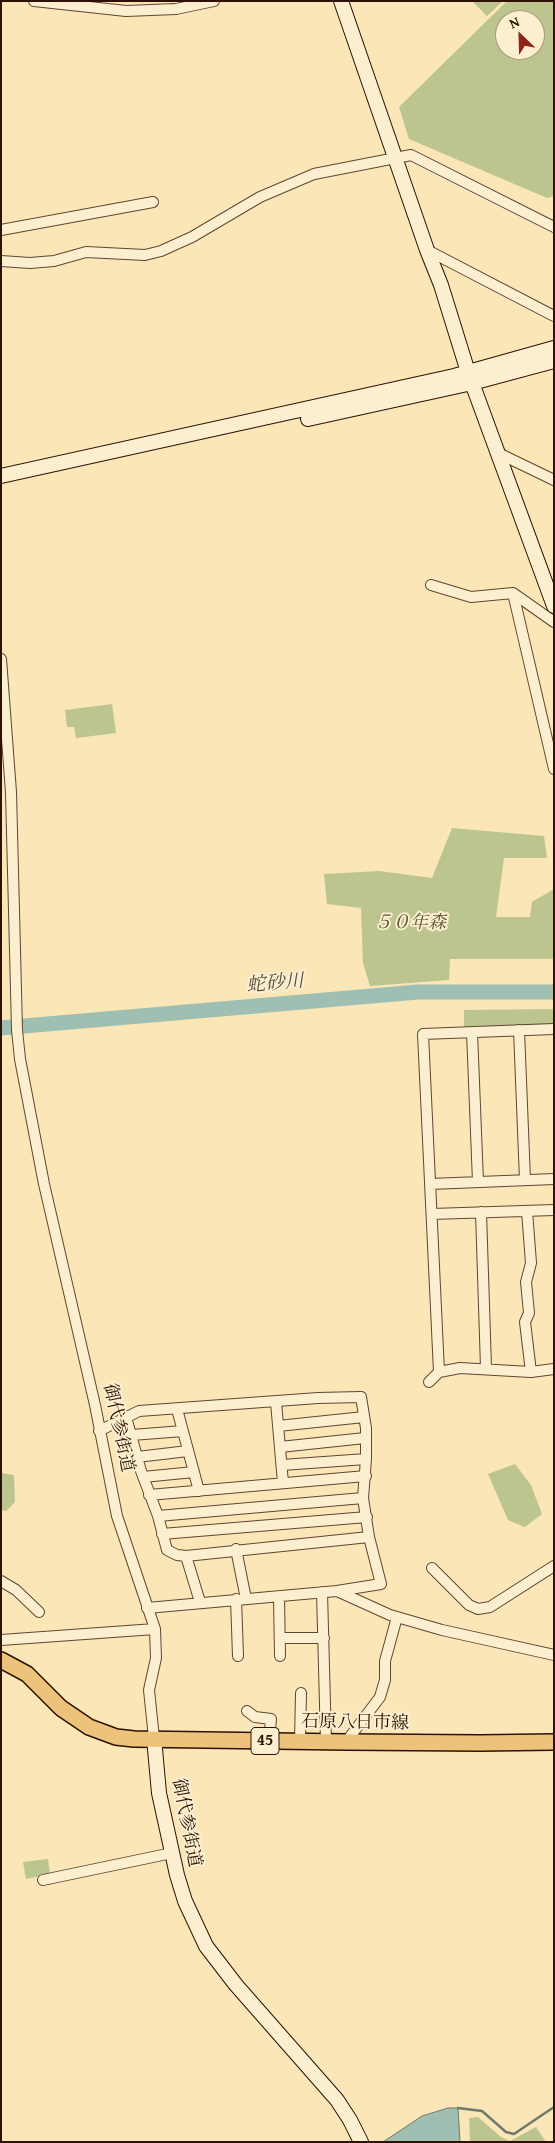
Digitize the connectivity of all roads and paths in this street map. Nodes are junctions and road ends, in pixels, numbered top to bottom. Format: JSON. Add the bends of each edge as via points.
{"nodes":[{"id":1,"x":34,"y":1,"type":"edge"},
{"id":2,"x":214,"y":1,"type":"edge"},
{"id":3,"x":341,"y":1,"type":"edge"},
{"id":4,"x":395,"y":158,"type":"junction"},
{"id":5,"x":153,"y":202,"type":"dead end"},
{"id":6,"x":554,"y":227,"type":"edge"},
{"id":7,"x":1,"y":230,"type":"edge"},
{"id":8,"x":427,"y":250,"type":"junction"},
{"id":9,"x":1,"y":261,"type":"edge"},
{"id":10,"x":554,"y":316,"type":"edge"},
{"id":11,"x":554,"y":348,"type":"edge"},
{"id":12,"x":554,"y":360,"type":"edge"},
{"id":13,"x":470,"y":378,"type":"junction"},
{"id":14,"x":498,"y":453,"type":"junction"},
{"id":15,"x":1,"y":476,"type":"edge"},
{"id":16,"x":552,"y":476,"type":"edge"},
{"id":17,"x":1,"y":484,"type":"edge"},
{"id":18,"x":431,"y":585,"type":"dead end"},
{"id":19,"x":513,"y":593,"type":"junction"},
{"id":20,"x":554,"y":606,"type":"edge"},
{"id":21,"x":554,"y":622,"type":"edge"},
{"id":22,"x":1,"y":659,"type":"edge"},
{"id":23,"x":554,"y":768,"type":"edge"},
{"id":24,"x":13,"y":907,"type":"junction"},
{"id":25,"x":1,"y":909,"type":"edge"},
{"id":26,"x":554,"y":1029,"type":"edge"},
{"id":27,"x":519,"y":1030,"type":"junction"},
{"id":28,"x":472,"y":1032,"type":"junction"},
{"id":29,"x":554,"y":1179,"type":"edge"},
{"id":30,"x":525,"y":1180,"type":"junction"},
{"id":31,"x":478,"y":1182,"type":"junction"},
{"id":32,"x":430,"y":1184,"type":"junction"},
{"id":33,"x":527,"y":1210,"type":"junction"},
{"id":34,"x":554,"y":1210,"type":"edge"},
{"id":35,"x":481,"y":1212,"type":"junction"},
{"id":36,"x":432,"y":1214,"type":"junction"},
{"id":37,"x":486,"y":1368,"type":"junction"},
{"id":38,"x":554,"y":1369,"type":"edge"},
{"id":39,"x":439,"y":1372,"type":"junction"},
{"id":40,"x":531,"y":1372,"type":"junction"},
{"id":41,"x":428,"y":1382,"type":"dead end"},
{"id":42,"x":276,"y":1402,"type":"junction"},
{"id":43,"x":177,"y":1409,"type":"junction"},
{"id":44,"x":126,"y":1417,"type":"junction"},
{"id":45,"x":364,"y":1417,"type":"junction"},
{"id":46,"x":278,"y":1426,"type":"junction"},
{"id":47,"x":99,"y":1431,"type":"junction"},
{"id":48,"x":183,"y":1431,"type":"junction"},
{"id":49,"x":132,"y":1435,"type":"junction"},
{"id":50,"x":365,"y":1438,"type":"junction"},
{"id":51,"x":280,"y":1447,"type":"junction"},
{"id":52,"x":188,"y":1451,"type":"junction"},
{"id":53,"x":137,"y":1457,"type":"junction"},
{"id":54,"x":366,"y":1459,"type":"junction"},
{"id":55,"x":282,"y":1465,"type":"junction"},
{"id":56,"x":194,"y":1472,"type":"junction"},
{"id":57,"x":366,"y":1476,"type":"junction"},
{"id":58,"x":143,"y":1477,"type":"junction"},
{"id":59,"x":283,"y":1483,"type":"junction"},
{"id":60,"x":199,"y":1491,"type":"junction"},
{"id":61,"x":149,"y":1495,"type":"junction"},
{"id":62,"x":363,"y":1498,"type":"junction"},
{"id":63,"x":158,"y":1516,"type":"junction"},
{"id":64,"x":367,"y":1517,"type":"junction"},
{"id":65,"x":162,"y":1534,"type":"junction"},
{"id":66,"x":369,"y":1537,"type":"junction"},
{"id":67,"x":236,"y":1549,"type":"junction"},
{"id":68,"x":186,"y":1556,"type":"junction"},
{"id":69,"x":554,"y":1566,"type":"edge"},
{"id":70,"x":432,"y":1568,"type":"dead end"},
{"id":71,"x":1,"y":1581,"type":"edge"},
{"id":72,"x":337,"y":1591,"type":"junction"},
{"id":73,"x":322,"y":1592,"type":"junction"},
{"id":74,"x":280,"y":1596,"type":"junction"},
{"id":75,"x":241,"y":1599,"type":"junction"},
{"id":76,"x":200,"y":1602,"type":"junction"},
{"id":77,"x":147,"y":1608,"type":"junction"},
{"id":78,"x":39,"y":1612,"type":"dead end"},
{"id":79,"x":397,"y":1617,"type":"junction"},
{"id":80,"x":154,"y":1629,"type":"junction"},
{"id":81,"x":280,"y":1638,"type":"junction"},
{"id":82,"x":324,"y":1638,"type":"junction"},
{"id":83,"x":1,"y":1640,"type":"edge"},
{"id":84,"x":554,"y":1655,"type":"edge"},
{"id":85,"x":238,"y":1656,"type":"dead end"},
{"id":86,"x":280,"y":1656,"type":"dead end"},
{"id":87,"x":1,"y":1660,"type":"edge"},
{"id":88,"x":301,"y":1693,"type":"dead end"},
{"id":89,"x":247,"y":1711,"type":"dead end"},
{"id":90,"x":154,"y":1738,"type":"junction"},
{"id":91,"x":269,"y":1741,"type":"junction"},
{"id":92,"x":300,"y":1742,"type":"junction"},
{"id":93,"x":326,"y":1742,"type":"junction"},
{"id":94,"x":346,"y":1742,"type":"junction"},
{"id":95,"x":554,"y":1742,"type":"edge"},
{"id":96,"x":172,"y":1853,"type":"junction"},
{"id":97,"x":43,"y":1880,"type":"dead end"},
{"id":98,"x":361,"y":2142,"type":"edge"}],
"edges":[{"from":1,"to":2,"type":"street","via":[[126,11],[176,9]]},
{"from":3,"to":4,"type":"street"},
{"from":4,"to":6,"type":"street","via":[[412,155]]},
{"from":4,"to":8,"type":"street"},
{"from":4,"to":9,"type":"street","via":[[314,174],[280,187],[161,251],[145,255],[86,252],[54,261],[30,263]]},
{"from":5,"to":7,"type":"street"},
{"from":8,"to":10,"type":"street"},
{"from":8,"to":13,"type":"street"},
{"from":11,"to":13,"type":"street"},
{"from":12,"to":13,"type":"street"},
{"from":13,"to":14,"type":"street"},
{"from":13,"to":15,"type":"street"},
{"from":13,"to":17,"type":"street"},
{"from":14,"to":16,"type":"street"},
{"from":14,"to":20,"type":"street"},
{"from":18,"to":19,"type":"street","via":[[471,597]]},
{"from":19,"to":21,"type":"street"},
{"from":19,"to":23,"type":"street"},
{"from":22,"to":24,"type":"street","name":"御代参街道","via":[[11,796]]},
{"from":24,"to":25,"type":"street"},
{"from":24,"to":47,"type":"street","name":"御代参街道","via":[[20,1059]]},
{"from":26,"to":27,"type":"street"},
{"from":27,"to":28,"type":"street"},
{"from":27,"to":30,"type":"street"},
{"from":28,"to":31,"type":"street"},
{"from":28,"to":32,"type":"street","via":[[423,1034]]},
{"from":29,"to":30,"type":"street"},
{"from":30,"to":31,"type":"street"},
{"from":31,"to":32,"type":"street"},
{"from":32,"to":36,"type":"street"},
{"from":33,"to":34,"type":"street"},
{"from":33,"to":35,"type":"street"},
{"from":33,"to":40,"type":"street","via":[[531,1263],[526,1282],[529,1313],[525,1322]]},
{"from":35,"to":36,"type":"street"},
{"from":35,"to":37,"type":"street"},
{"from":36,"to":39,"type":"street"},
{"from":37,"to":39,"type":"street"},
{"from":37,"to":40,"type":"street"},
{"from":38,"to":40,"type":"street"},
{"from":39,"to":41,"type":"street"},
{"from":42,"to":43,"type":"street"},
{"from":42,"to":45,"type":"street","via":[[361,1397]]},
{"from":42,"to":46,"type":"street"},
{"from":43,"to":44,"type":"street","via":[[140,1411]]},
{"from":43,"to":48,"type":"street"},
{"from":44,"to":47,"type":"street"},
{"from":44,"to":49,"type":"street"},
{"from":45,"to":46,"type":"street"},
{"from":45,"to":50,"type":"street"},
{"from":46,"to":51,"type":"street"},
{"from":47,"to":77,"type":"street","name":"御代参街道","via":[[117,1516]]},
{"from":48,"to":49,"type":"street"},
{"from":48,"to":52,"type":"street"},
{"from":49,"to":53,"type":"street"},
{"from":50,"to":51,"type":"street"},
{"from":50,"to":54,"type":"street"},
{"from":51,"to":55,"type":"street"},
{"from":52,"to":53,"type":"street"},
{"from":52,"to":56,"type":"street"},
{"from":53,"to":58,"type":"street"},
{"from":54,"to":55,"type":"street"},
{"from":54,"to":57,"type":"street"},
{"from":55,"to":59,"type":"street"},
{"from":56,"to":58,"type":"street"},
{"from":56,"to":60,"type":"street"},
{"from":57,"to":59,"type":"street"},
{"from":57,"to":62,"type":"street"},
{"from":58,"to":61,"type":"street"},
{"from":59,"to":60,"type":"street"},
{"from":60,"to":61,"type":"street"},
{"from":61,"to":63,"type":"street"},
{"from":62,"to":63,"type":"street"},
{"from":62,"to":64,"type":"street"},
{"from":63,"to":65,"type":"street"},
{"from":64,"to":65,"type":"street"},
{"from":64,"to":66,"type":"street"},
{"from":65,"to":68,"type":"street","via":[[167,1550]]},
{"from":66,"to":67,"type":"street"},
{"from":66,"to":72,"type":"street","via":[[381,1584]]},
{"from":67,"to":68,"type":"street"},
{"from":67,"to":75,"type":"street"},
{"from":68,"to":76,"type":"street"},
{"from":69,"to":70,"type":"street","via":[[490,1607],[478,1608],[469,1605]]},
{"from":71,"to":78,"type":"street","via":[[16,1590]]},
{"from":72,"to":73,"type":"street"},
{"from":72,"to":79,"type":"street"},
{"from":73,"to":74,"type":"street"},
{"from":73,"to":82,"type":"street"},
{"from":74,"to":75,"type":"street"},
{"from":74,"to":81,"type":"street"},
{"from":75,"to":76,"type":"street"},
{"from":75,"to":85,"type":"street"},
{"from":76,"to":77,"type":"street"},
{"from":77,"to":80,"type":"street","name":"御代参街道"},
{"from":79,"to":84,"type":"street"},
{"from":79,"to":94,"type":"street","via":[[385,1661],[385,1680],[380,1697]]},
{"from":80,"to":83,"type":"street"},
{"from":80,"to":90,"type":"street","name":"御代参街道","via":[[156,1658],[149,1690]]},
{"from":81,"to":82,"type":"street"},
{"from":81,"to":86,"type":"street"},
{"from":82,"to":93,"type":"street"},
{"from":87,"to":90,"type":"main road","name":"石原八日市線","number":"45","via":[[27,1674],[61,1708],[89,1727],[116,1737]]},
{"from":88,"to":92,"type":"street"},
{"from":89,"to":91,"type":"street","via":[[255,1717],[271,1719]]},
{"from":90,"to":91,"type":"main road","name":"石原八日市線","number":"45"},
{"from":90,"to":96,"type":"street","name":"御代参街道","via":[[159,1793]]},
{"from":91,"to":92,"type":"main road","name":"石原八日市線","number":"45"},
{"from":92,"to":93,"type":"main road","name":"石原八日市線","number":"45"},
{"from":93,"to":94,"type":"main road","name":"石原八日市線","number":"45"},
{"from":94,"to":95,"type":"main road","name":"石原八日市線","number":"45"},
{"from":96,"to":97,"type":"street"},
{"from":96,"to":98,"type":"street","name":"御代参街道","via":[[185,1901],[206,1946],[242,1992],[338,2100]]}]}
